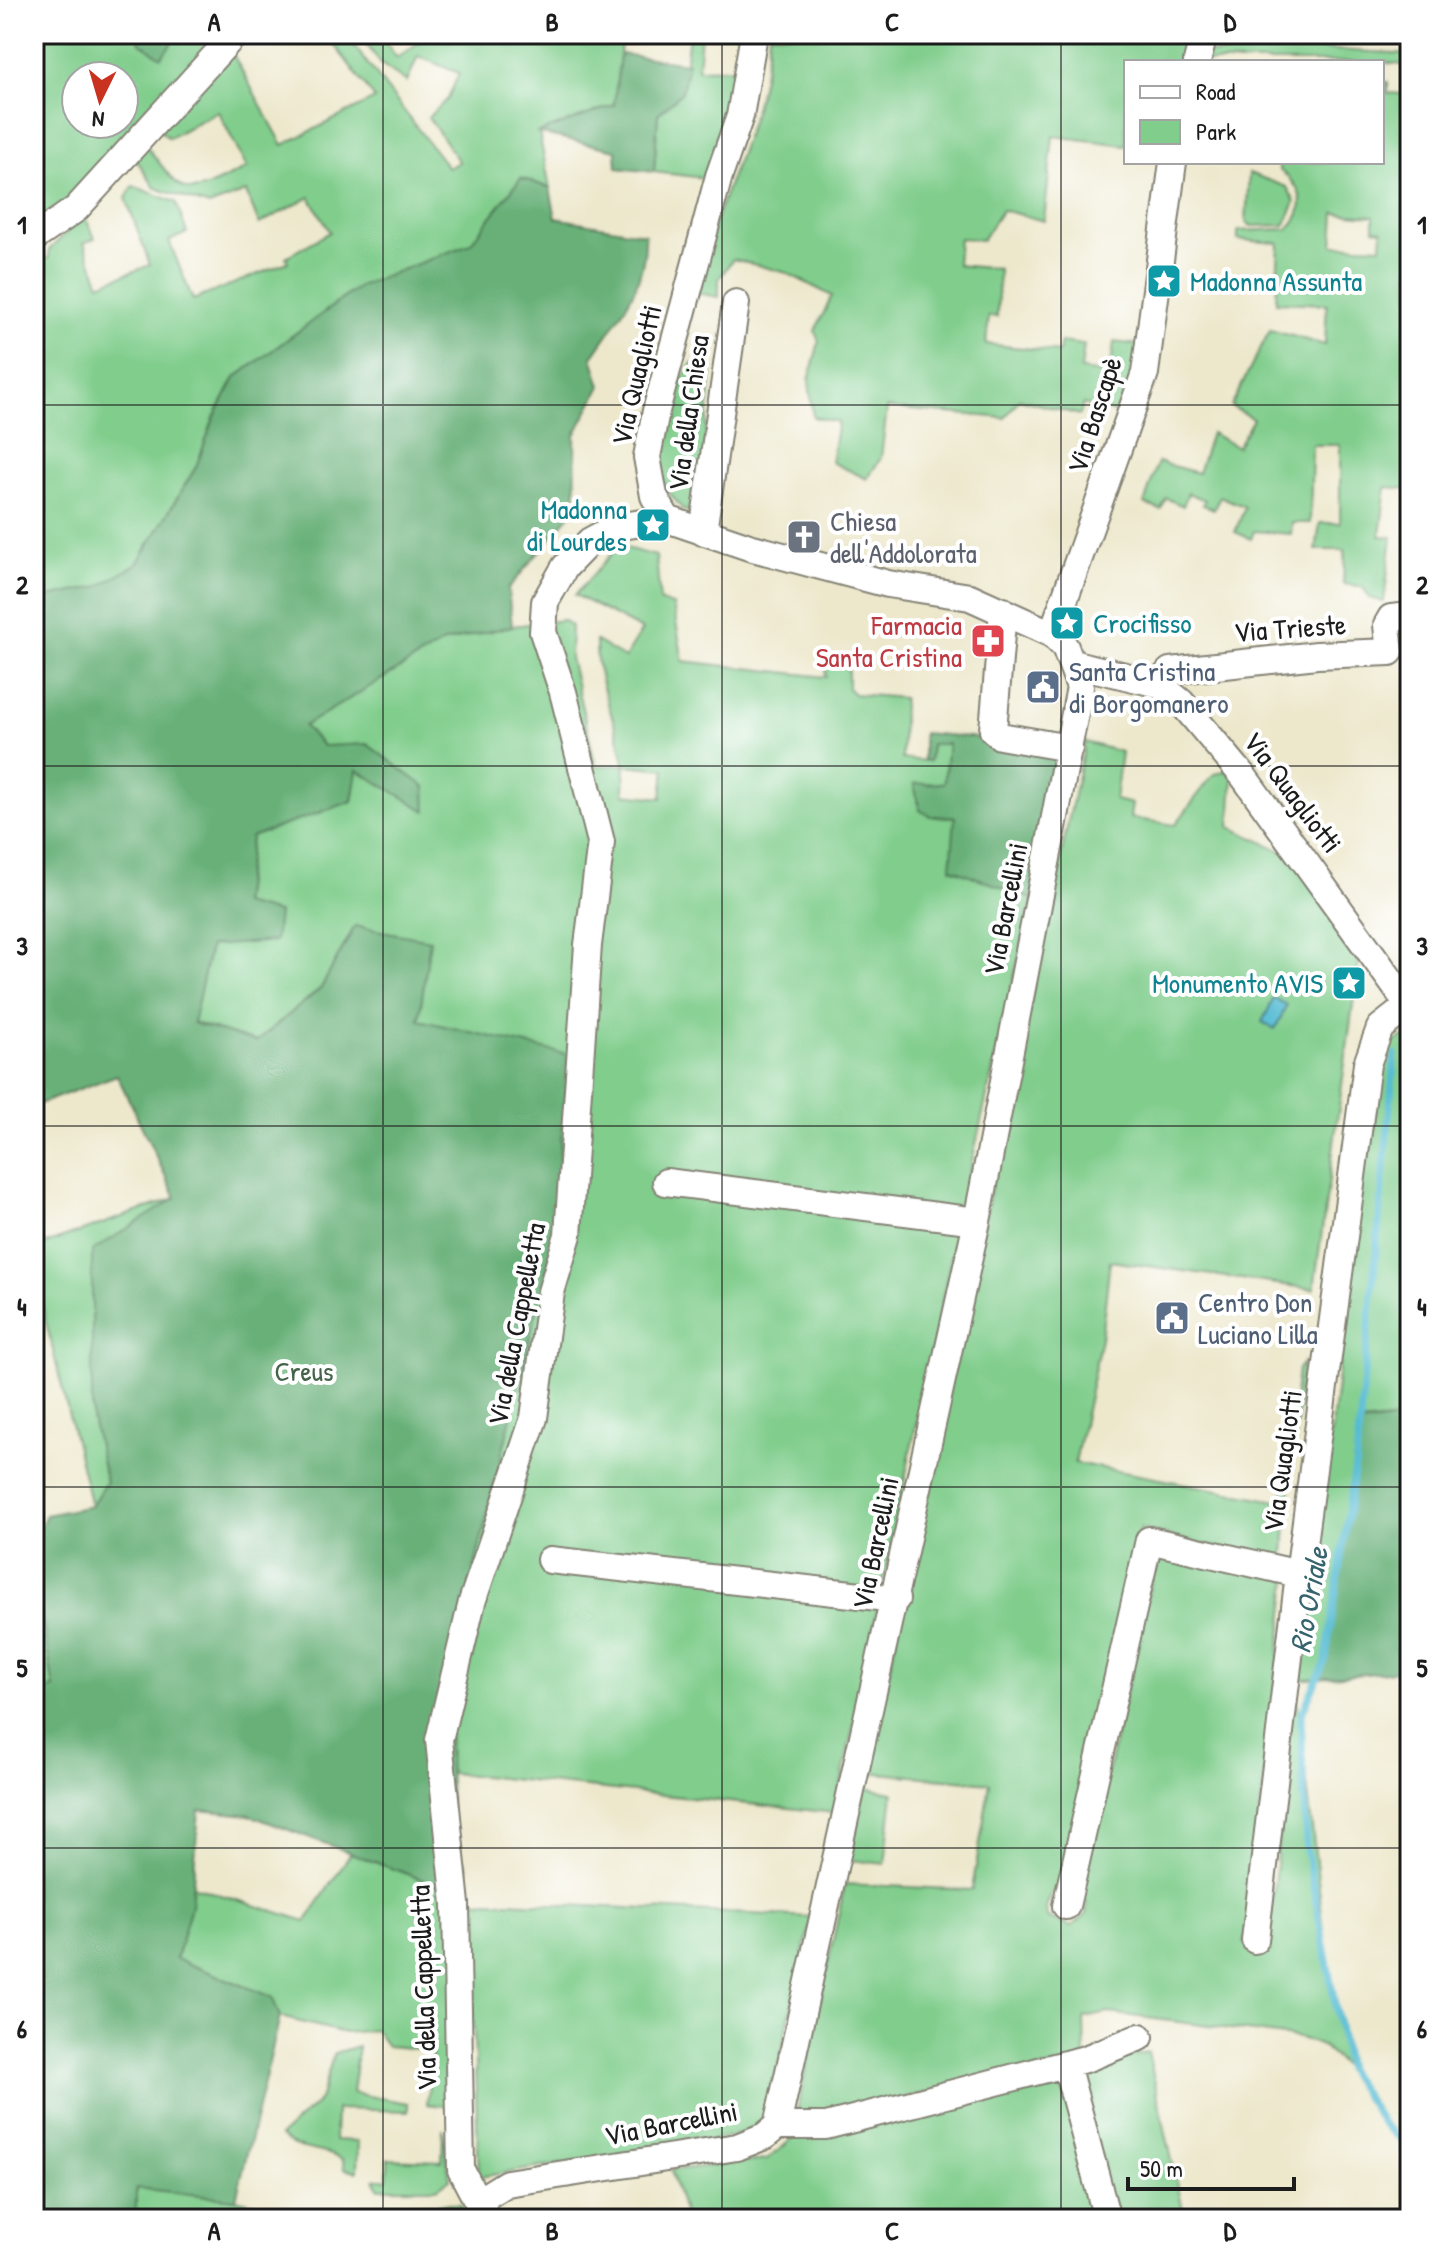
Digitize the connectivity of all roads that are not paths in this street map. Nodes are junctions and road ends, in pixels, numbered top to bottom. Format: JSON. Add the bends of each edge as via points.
{"nodes":[{"id":1,"x":235,"y":34,"type":"edge"},
{"id":2,"x":754,"y":34,"type":"edge"},
{"id":3,"x":1204,"y":34,"type":"edge"},
{"id":4,"x":1198,"y":60,"type":"edge"},
{"id":5,"x":1173,"y":164,"type":"edge"},
{"id":6,"x":34,"y":238,"type":"edge"},
{"id":7,"x":736,"y":303,"type":"dead end"},
{"id":8,"x":667,"y":519,"type":"junction"},
{"id":9,"x":703,"y":532,"type":"junction"},
{"id":10,"x":1003,"y":611,"type":"junction"},
{"id":11,"x":1405,"y":616,"type":"edge"},
{"id":12,"x":1052,"y":634,"type":"junction"},
{"id":13,"x":1071,"y":663,"type":"junction"},
{"id":14,"x":1159,"y":684,"type":"junction"},
{"id":15,"x":1069,"y":748,"type":"junction"},
{"id":16,"x":1409,"y":1006,"type":"edge"},
{"id":17,"x":666,"y":1182,"type":"dead end"},
{"id":18,"x":977,"y":1221,"type":"junction"},
{"id":19,"x":550,"y":1560,"type":"dead end"},
{"id":20,"x":1299,"y":1574,"type":"junction"},
{"id":21,"x":896,"y":1599,"type":"junction"},
{"id":22,"x":1066,"y":1906,"type":"dead end"},
{"id":23,"x":1255,"y":1940,"type":"dead end"},
{"id":24,"x":1140,"y":2037,"type":"dead end"},
{"id":25,"x":1066,"y":2064,"type":"junction"},
{"id":26,"x":777,"y":2126,"type":"junction"},
{"id":27,"x":479,"y":2214,"type":"edge"},
{"id":28,"x":1107,"y":2219,"type":"edge"}],
"edges":[{"from":1,"to":6,"type":"street","via":[[76,209]]},
{"from":2,"to":8,"type":"street","name":"Via Quagliotti","via":[[740,116],[719,176],[647,457],[654,496]]},
{"from":3,"to":4,"type":"street"},
{"from":5,"to":12,"type":"street","name":"Via Bascapè","via":[[1145,373]]},
{"from":7,"to":9,"type":"street","name":"Via della Chiesa"},
{"from":8,"to":9,"type":"street"},
{"from":8,"to":27,"type":"street","name":"Via della Cappelletta","via":[[616,527],[590,541],[565,567],[545,602],[543,632],[601,842],[586,960],[568,1235],[551,1292],[534,1418],[472,1602],[439,1740],[456,1904],[461,2170]]},
{"from":9,"to":10,"type":"street","via":[[888,584],[970,597]]},
{"from":10,"to":12,"type":"street"},
{"from":10,"to":15,"type":"street","via":[[993,730],[1000,736]]},
{"from":11,"to":14,"type":"street","name":"Via Trieste","via":[[1391,618],[1387,625],[1390,652],[1170,671]]},
{"from":12,"to":13,"type":"street"},
{"from":13,"to":14,"type":"street","name":"Via Quagliotti"},
{"from":13,"to":15,"type":"street","name":"Via Barcellini","via":[[1080,687]]},
{"from":14,"to":16,"type":"street","name":"Via Quagliotti","via":[[1181,702],[1244,777]]},
{"from":15,"to":18,"type":"street","name":"Via Barcellini"},
{"from":16,"to":20,"type":"street","name":"Via Quagliotti","via":[[1380,1028],[1367,1064]]},
{"from":17,"to":18,"type":"street"},
{"from":18,"to":21,"type":"street","name":"Via Barcellini"},
{"from":19,"to":21,"type":"street"},
{"from":20,"to":22,"type":"street","via":[[1149,1540]]},
{"from":20,"to":23,"type":"street","name":"Via Quagliotti"},
{"from":21,"to":26,"type":"street","name":"Via Barcellini"},
{"from":24,"to":25,"type":"street"},
{"from":25,"to":26,"type":"street","via":[[826,2126]]},
{"from":25,"to":28,"type":"street"},
{"from":26,"to":27,"type":"street","name":"Via Barcellini","via":[[737,2147],[507,2183],[486,2196]]}]}
